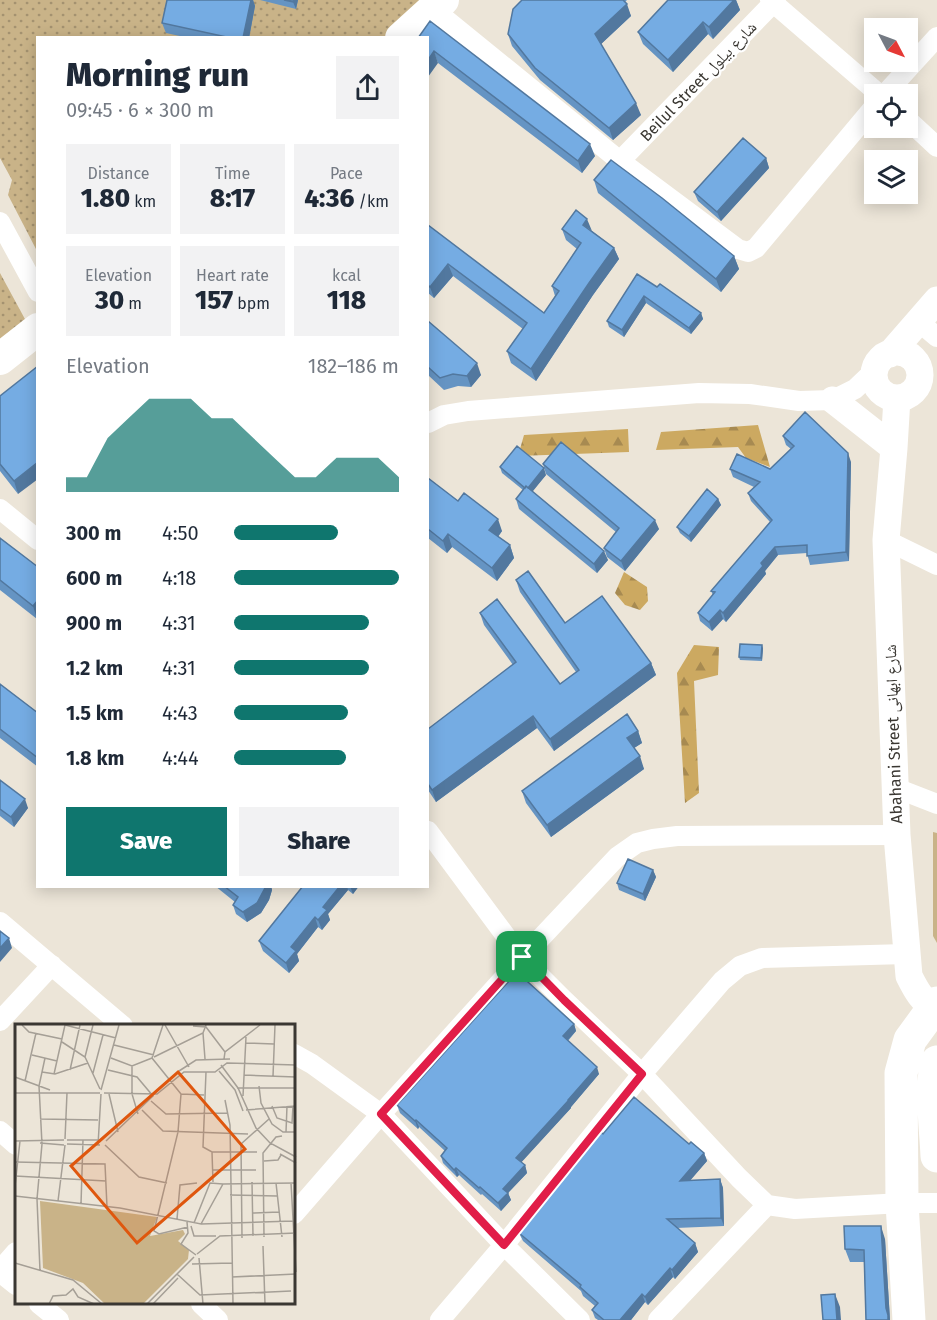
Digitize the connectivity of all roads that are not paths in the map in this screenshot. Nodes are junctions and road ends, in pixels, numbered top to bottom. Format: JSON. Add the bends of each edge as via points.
{"nodes":[{"id":1,"x":773,"y":1,"type":"edge"},
{"id":2,"x":438,"y":4,"type":"edge"},
{"id":3,"x":403,"y":36,"type":"edge"},
{"id":4,"x":937,"y":37,"type":"edge"},
{"id":5,"x":868,"y":84,"type":"edge"},
{"id":6,"x":894,"y":84,"type":"edge"},
{"id":7,"x":864,"y":119,"type":"edge"},
{"id":8,"x":918,"y":129,"type":"edge"},
{"id":9,"x":937,"y":147,"type":"edge"},
{"id":10,"x":620,"y":161,"type":"junction"},
{"id":11,"x":0,"y":222,"type":"edge"},
{"id":12,"x":36,"y":288,"type":"edge"},
{"id":13,"x":937,"y":300,"type":"edge"},
{"id":14,"x":928,"y":329,"type":"edge"},
{"id":15,"x":36,"y":332,"type":"edge"},
{"id":16,"x":0,"y":359,"type":"edge"},
{"id":17,"x":882,"y":362,"type":"junction"},
{"id":18,"x":937,"y":364,"type":"edge"},
{"id":19,"x":907,"y":392,"type":"junction"},
{"id":20,"x":833,"y":400,"type":"junction"},
{"id":21,"x":429,"y":422,"type":"edge"},
{"id":22,"x":894,"y":448,"type":"junction"},
{"id":23,"x":0,"y":509,"type":"edge"},
{"id":24,"x":36,"y":538,"type":"edge"},
{"id":25,"x":886,"y":540,"type":"junction"},
{"id":26,"x":937,"y":565,"type":"edge"},
{"id":27,"x":896,"y":788,"type":"junction"},
{"id":28,"x":937,"y":804,"type":"edge"},
{"id":29,"x":429,"y":832,"type":"edge"},
{"id":30,"x":897,"y":835,"type":"junction"},
{"id":31,"x":0,"y":922,"type":"edge"},
{"id":32,"x":906,"y":954,"type":"junction"},
{"id":33,"x":522,"y":957,"type":"junction"},
{"id":34,"x":52,"y":965,"type":"junction"},
{"id":35,"x":936,"y":1006,"type":"edge"},
{"id":36,"x":0,"y":1021,"type":"edge"},
{"id":37,"x":121,"y":1024,"type":"edge"},
{"id":38,"x":296,"y":1055,"type":"edge"},
{"id":39,"x":937,"y":1062,"type":"edge"},
{"id":40,"x":642,"y":1074,"type":"junction"},
{"id":41,"x":381,"y":1114,"type":"junction"},
{"id":42,"x":0,"y":1131,"type":"edge"},
{"id":43,"x":15,"y":1144,"type":"edge"},
{"id":44,"x":937,"y":1156,"type":"edge"},
{"id":45,"x":902,"y":1203,"type":"junction"},
{"id":46,"x":937,"y":1203,"type":"edge"},
{"id":47,"x":767,"y":1205,"type":"junction"},
{"id":48,"x":296,"y":1212,"type":"edge"},
{"id":49,"x":504,"y":1245,"type":"junction"},
{"id":50,"x":15,"y":1253,"type":"edge"},
{"id":51,"x":0,"y":1271,"type":"edge"},
{"id":52,"x":15,"y":1284,"type":"edge"},
{"id":53,"x":40,"y":1305,"type":"edge"},
{"id":54,"x":59,"y":1320,"type":"edge"},
{"id":55,"x":440,"y":1320,"type":"edge"},
{"id":56,"x":580,"y":1320,"type":"edge"},
{"id":57,"x":658,"y":1320,"type":"edge"},
{"id":58,"x":909,"y":1320,"type":"edge"}],
"edges":[{"from":1,"to":5,"type":"street"},
{"from":1,"to":10,"type":"street","name":"Beilul Street شارع بيلول"},
{"from":2,"to":3,"type":"main road"},
{"from":2,"to":10,"type":"street"},
{"from":4,"to":6,"type":"street"},
{"from":7,"to":10,"type":"street","via":[[756,248],[748,252],[738,249]]},
{"from":8,"to":9,"type":"street"},
{"from":11,"to":12,"type":"street"},
{"from":13,"to":14,"type":"street"},
{"from":14,"to":17,"type":"street"},
{"from":15,"to":16,"type":"main road"},
{"from":17,"to":19,"type":"street","via":[[875,383],[879,389],[884,394]]},
{"from":17,"to":19,"type":"street","via":[[898,352],[917,364],[920,379]]},
{"from":17,"to":20,"type":"street","via":[[855,388]]},
{"from":18,"to":19,"type":"street"},
{"from":19,"to":22,"type":"street","name":"Abahani Street شارع ابهانى"},
{"from":20,"to":21,"type":"street","via":[[699,393],[468,411]]},
{"from":20,"to":22,"type":"street"},
{"from":22,"to":25,"type":"street","name":"Abahani Street شارع ابهانى"},
{"from":23,"to":24,"type":"street"},
{"from":25,"to":26,"type":"street"},
{"from":25,"to":27,"type":"street","name":"Abahani Street شارع ابهانى"},
{"from":27,"to":28,"type":"street"},
{"from":27,"to":30,"type":"street","name":"Abahani Street شارع ابهانى"},
{"from":29,"to":33,"type":"street"},
{"from":30,"to":32,"type":"street","name":"Abahani Street شارع ابهانى"},
{"from":30,"to":33,"type":"street","via":[[677,837],[637,843],[617,857]]},
{"from":31,"to":34,"type":"street"},
{"from":32,"to":35,"type":"street","name":"Abahani Street شارع ابهانى","via":[[916,991]]},
{"from":32,"to":40,"type":"street","via":[[762,958],[740,966],[722,981]]},
{"from":33,"to":40,"type":"street"},
{"from":33,"to":41,"type":"street"},
{"from":34,"to":36,"type":"street"},
{"from":34,"to":37,"type":"street"},
{"from":35,"to":45,"type":"highway","via":[[910,1040],[901,1073]]},
{"from":38,"to":41,"type":"street"},
{"from":39,"to":44,"type":"highway"},
{"from":40,"to":47,"type":"street"},
{"from":40,"to":49,"type":"street"},
{"from":41,"to":48,"type":"street"},
{"from":41,"to":49,"type":"street"},
{"from":42,"to":43,"type":"street"},
{"from":45,"to":46,"type":"street"},
{"from":45,"to":47,"type":"street","via":[[795,1209]]},
{"from":45,"to":58,"type":"highway"},
{"from":47,"to":57,"type":"street"},
{"from":49,"to":55,"type":"street"},
{"from":49,"to":56,"type":"street"},
{"from":50,"to":51,"type":"street"},
{"from":51,"to":52,"type":"street"},
{"from":53,"to":54,"type":"street"}]}
